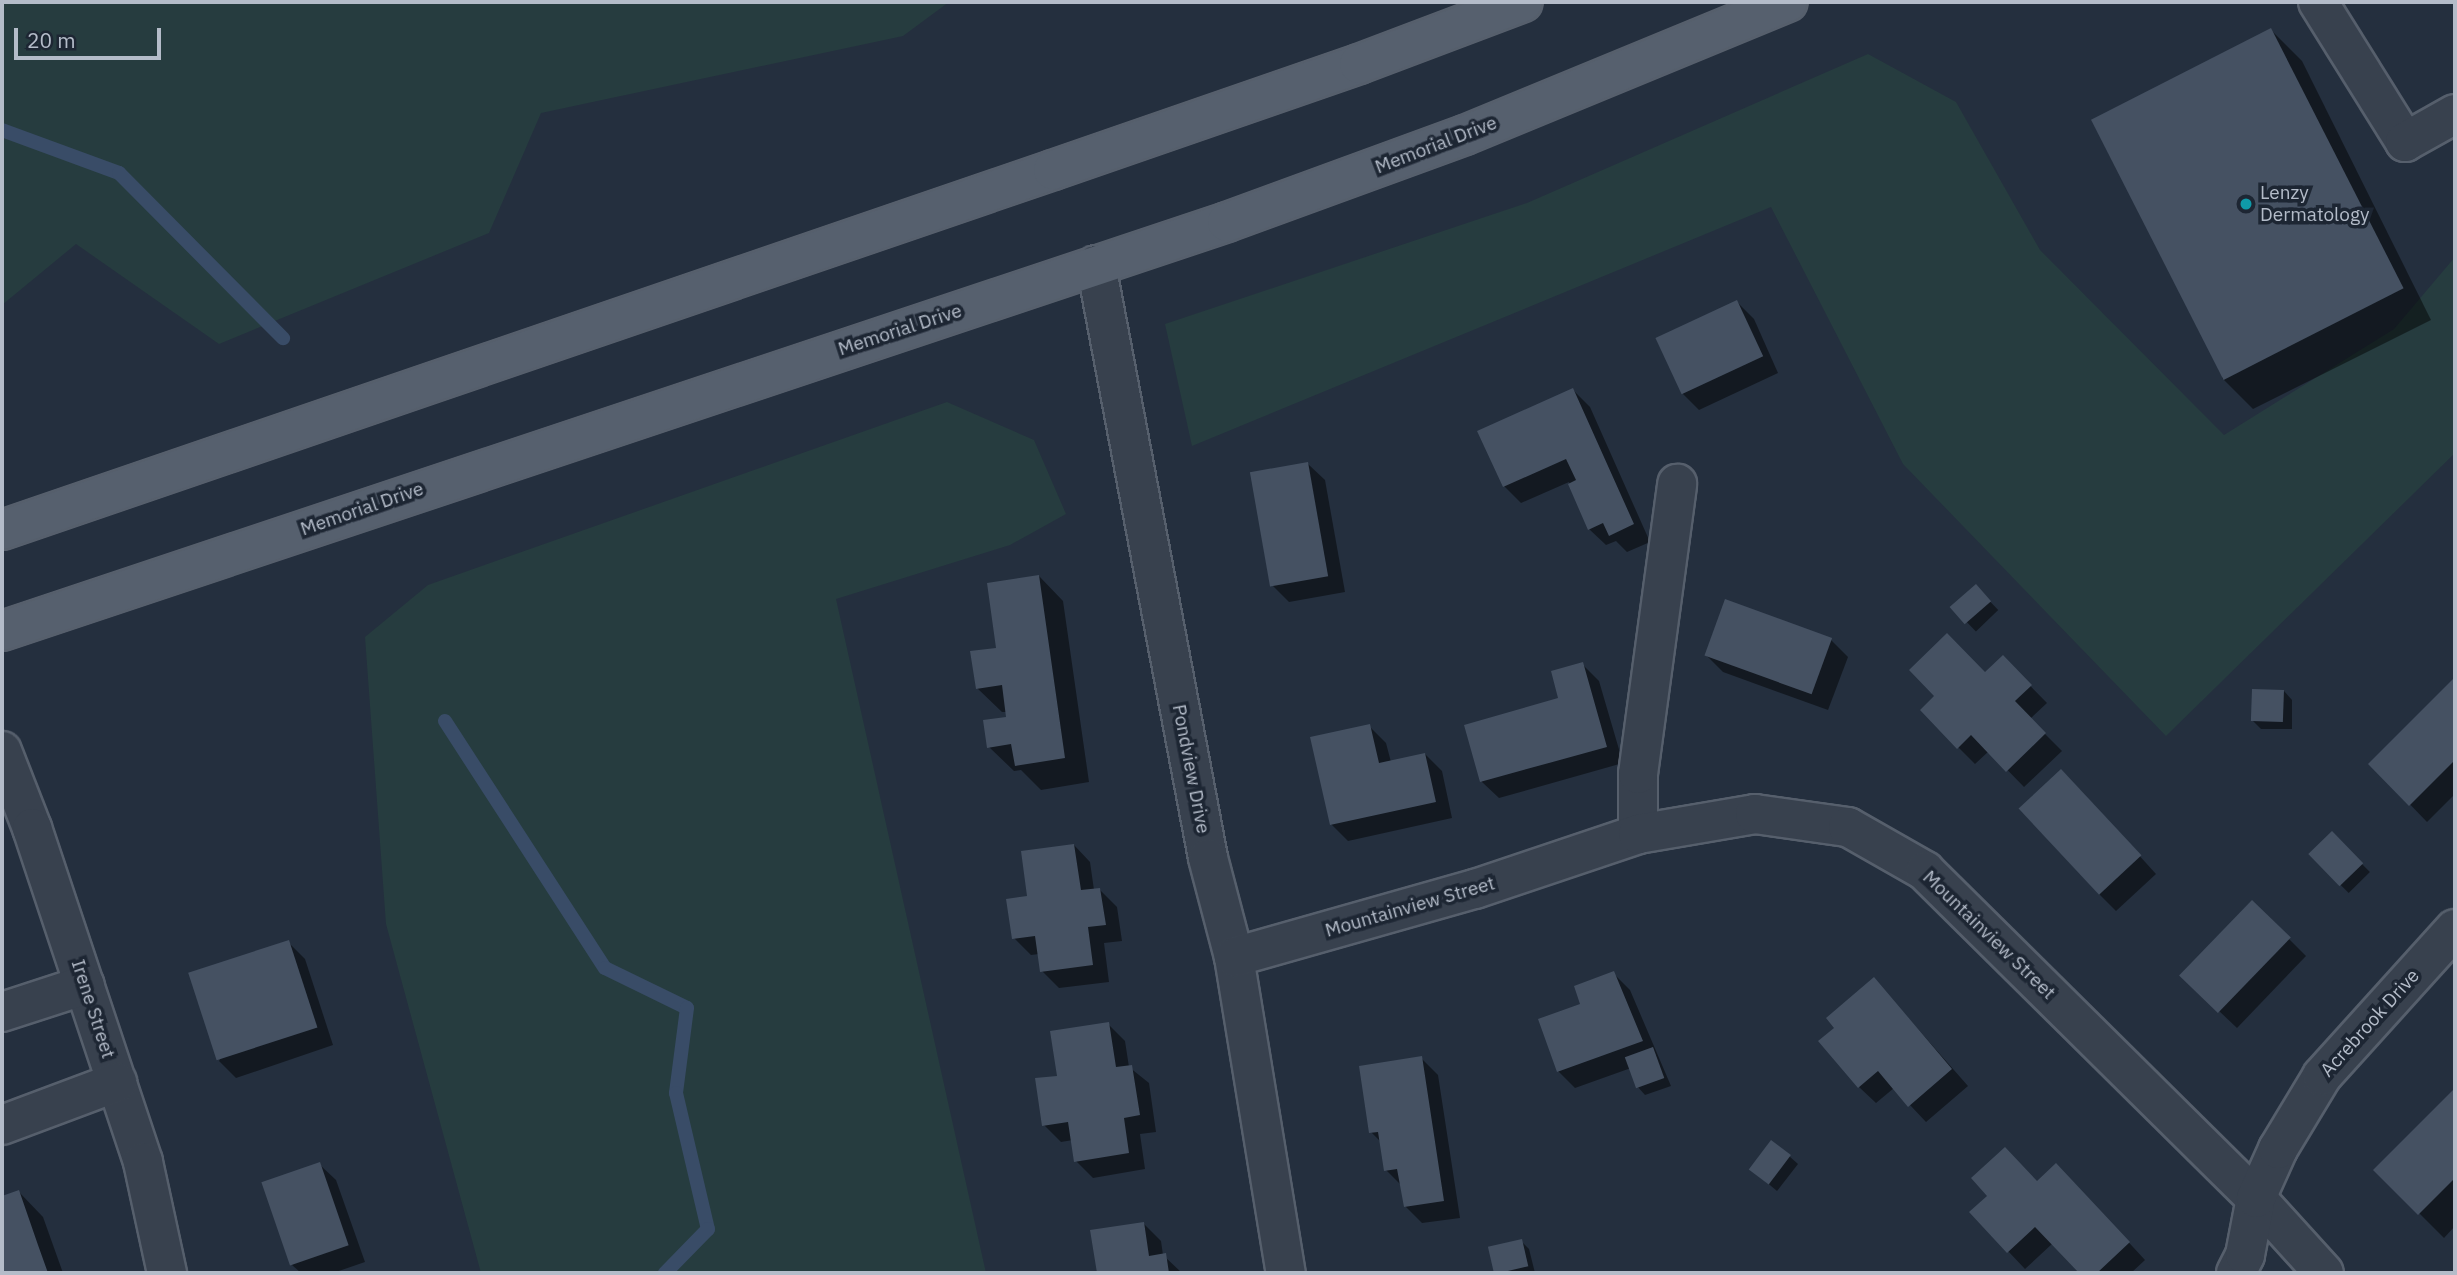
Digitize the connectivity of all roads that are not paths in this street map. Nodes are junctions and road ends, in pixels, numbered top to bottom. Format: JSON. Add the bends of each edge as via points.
{"nodes":[{"id":1,"x":1523,"y":2,"type":"edge"},
{"id":2,"x":1788,"y":2,"type":"edge"},
{"id":3,"x":2318,"y":2,"type":"edge"},
{"id":4,"x":2455,"y":114,"type":"edge"},
{"id":5,"x":1096,"y":265,"type":"junction"},
{"id":6,"x":1677,"y":484,"type":"dead end"},
{"id":7,"x":2,"y":530,"type":"edge"},
{"id":8,"x":2,"y":631,"type":"edge"},
{"id":9,"x":2,"y":751,"type":"edge"},
{"id":10,"x":1638,"y":834,"type":"junction"},
{"id":11,"x":2455,"y":929,"type":"edge"},
{"id":12,"x":1234,"y":957,"type":"junction"},
{"id":13,"x":85,"y":985,"type":"junction"},
{"id":14,"x":2,"y":1012,"type":"edge"},
{"id":15,"x":117,"y":1082,"type":"junction"},
{"id":16,"x":2,"y":1125,"type":"edge"},
{"id":17,"x":2256,"y":1198,"type":"junction"},
{"id":18,"x":167,"y":1273,"type":"edge"},
{"id":19,"x":1286,"y":1273,"type":"edge"},
{"id":20,"x":2236,"y":1273,"type":"edge"},
{"id":21,"x":2324,"y":1273,"type":"edge"}],
"edges":[{"from":1,"to":7,"type":"main road","via":[[1066,166]]},
{"from":2,"to":5,"type":"main road","name":"Memorial Drive","via":[[1465,135]]},
{"from":3,"to":4,"type":"street","via":[[2405,142]]},
{"from":5,"to":8,"type":"main road","name":"Memorial Drive"},
{"from":5,"to":12,"type":"street","name":"Pondview Drive","via":[[1208,858]]},
{"from":6,"to":10,"type":"street","via":[[1638,774]]},
{"from":9,"to":13,"type":"street","name":"Irene Street"},
{"from":10,"to":12,"type":"street","name":"Mountainview Street","via":[[1475,889]]},
{"from":10,"to":17,"type":"street","name":"Mountainview Street","via":[[1755,814],[1848,827],[1925,871]]},
{"from":11,"to":17,"type":"street","name":"Acrebrook Drive","via":[[2322,1076],[2278,1149]]},
{"from":12,"to":19,"type":"street","name":"Pondview Drive"},
{"from":13,"to":14,"type":"street"},
{"from":13,"to":15,"type":"street","name":"Irene Street"},
{"from":15,"to":16,"type":"street"},
{"from":15,"to":18,"type":"street","name":"Irene Street","via":[[143,1162]]},
{"from":17,"to":20,"type":"street","name":"Acrebrook Drive","via":[[2245,1255]]},
{"from":17,"to":21,"type":"street","name":"Mountainview Street"}]}
